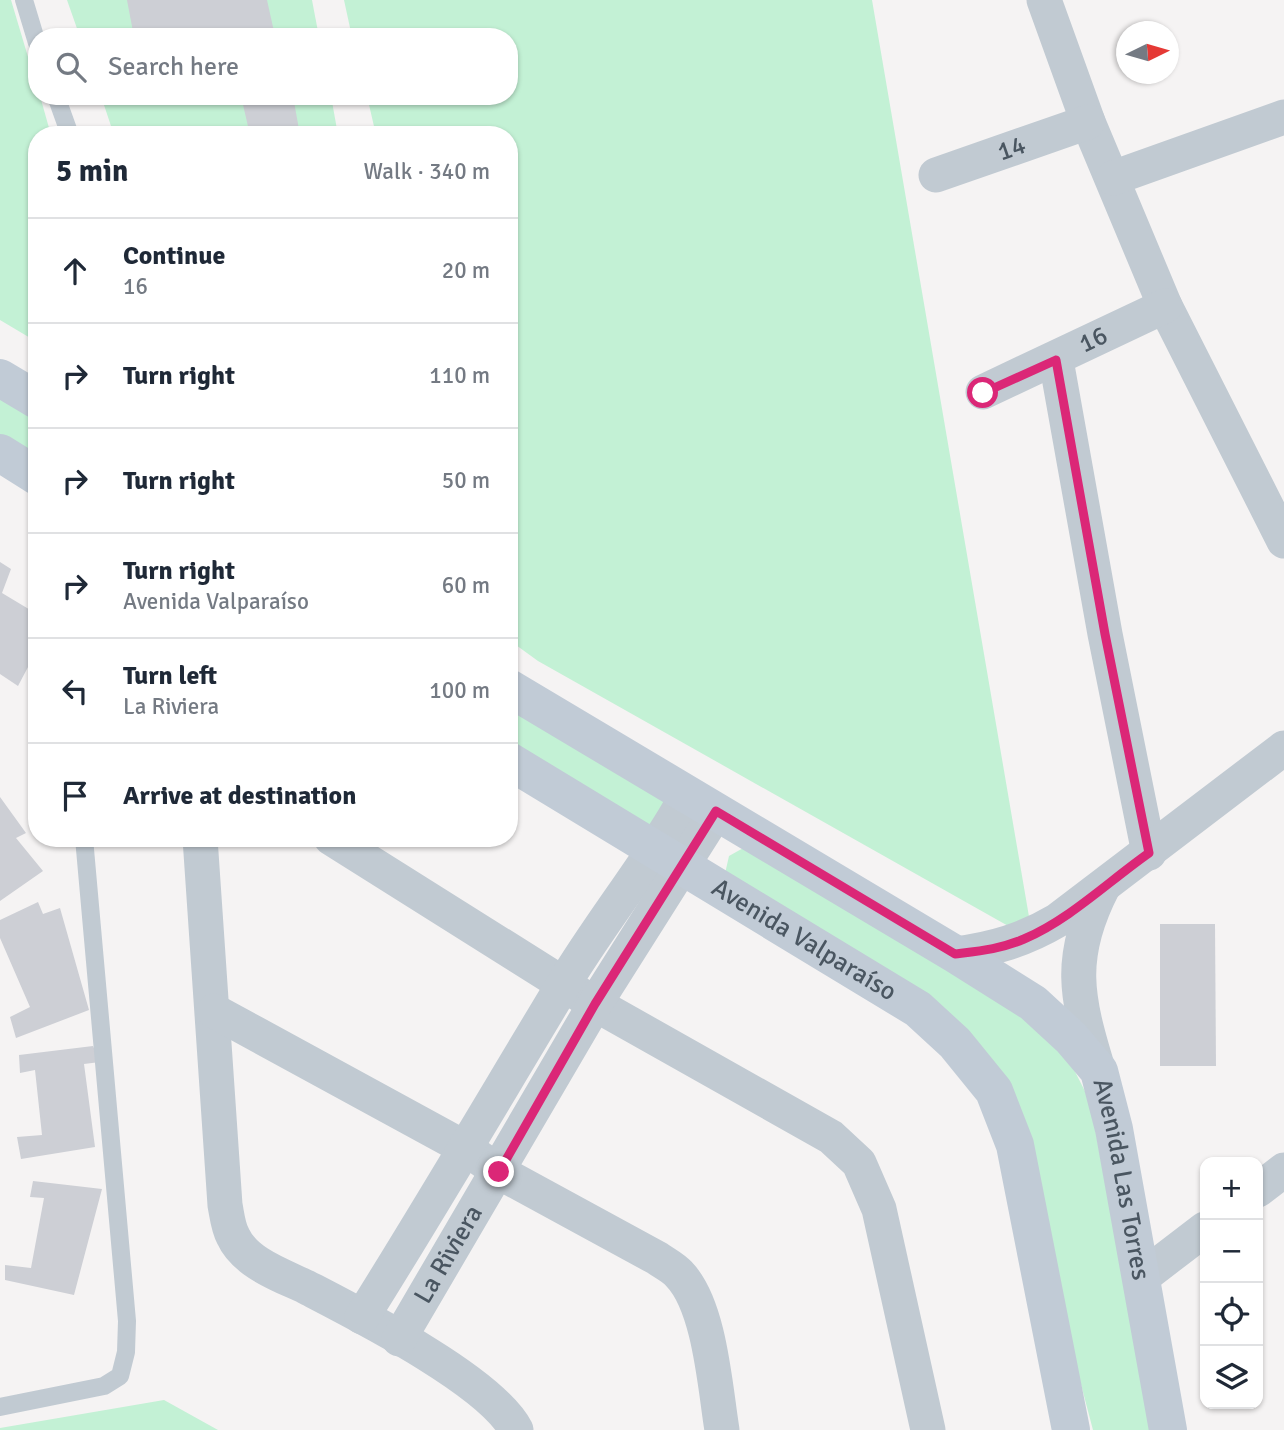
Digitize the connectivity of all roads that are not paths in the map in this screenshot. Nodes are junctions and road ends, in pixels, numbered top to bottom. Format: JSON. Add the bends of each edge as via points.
{"nodes":[{"id":1,"x":24,"y":0,"type":"edge"},
{"id":2,"x":1044,"y":0,"type":"edge"},
{"id":3,"x":32,"y":28,"type":"edge"},
{"id":4,"x":59,"y":105,"type":"edge"},
{"id":5,"x":1284,"y":117,"type":"edge"},
{"id":6,"x":1088,"y":122,"type":"junction"},
{"id":7,"x":67,"y":126,"type":"edge"},
{"id":8,"x":936,"y":175,"type":"dead end"},
{"id":9,"x":1113,"y":178,"type":"junction"},
{"id":10,"x":1165,"y":306,"type":"junction"},
{"id":11,"x":1056,"y":360,"type":"junction"},
{"id":12,"x":0,"y":378,"type":"edge"},
{"id":13,"x":983,"y":393,"type":"dead end"},
{"id":14,"x":28,"y":395,"type":"edge"},
{"id":15,"x":1284,"y":541,"type":"edge"},
{"id":16,"x":518,"y":692,"type":"edge"},
{"id":17,"x":1284,"y":748,"type":"edge"},
{"id":18,"x":518,"y":767,"type":"edge"},
{"id":19,"x":702,"y":803,"type":"junction"},
{"id":20,"x":85,"y":847,"type":"edge"},
{"id":21,"x":201,"y":847,"type":"edge"},
{"id":22,"x":345,"y":847,"type":"edge"},
{"id":23,"x":1149,"y":853,"type":"junction"},
{"id":24,"x":669,"y":859,"type":"junction"},
{"id":25,"x":1104,"y":884,"type":"junction"},
{"id":26,"x":955,"y":954,"type":"junction"},
{"id":27,"x":564,"y":983,"type":"junction"},
{"id":28,"x":595,"y":1004,"type":"junction"},
{"id":29,"x":214,"y":1011,"type":"junction"},
{"id":30,"x":1099,"y":1071,"type":"junction"},
{"id":31,"x":467,"y":1149,"type":"junction"},
{"id":32,"x":1284,"y":1170,"type":"edge"},
{"id":33,"x":499,"y":1172,"type":"junction"},
{"id":34,"x":1263,"y":1186,"type":"edge"},
{"id":35,"x":1200,"y":1233,"type":"edge"},
{"id":36,"x":1141,"y":1278,"type":"junction"},
{"id":37,"x":362,"y":1317,"type":"junction"},
{"id":38,"x":399,"y":1339,"type":"junction"},
{"id":39,"x":0,"y":1407,"type":"edge"},
{"id":40,"x":516,"y":1430,"type":"edge"},
{"id":41,"x":723,"y":1430,"type":"edge"},
{"id":42,"x":928,"y":1430,"type":"edge"},
{"id":43,"x":1071,"y":1430,"type":"edge"},
{"id":44,"x":1168,"y":1430,"type":"edge"}],
"edges":[{"from":1,"to":3,"type":"lane"},
{"from":2,"to":6,"type":"street"},
{"from":4,"to":7,"type":"lane"},
{"from":5,"to":9,"type":"street"},
{"from":6,"to":8,"type":"street","name":"14"},
{"from":6,"to":9,"type":"street"},
{"from":9,"to":10,"type":"street"},
{"from":10,"to":11,"type":"street","name":"16"},
{"from":10,"to":15,"type":"street"},
{"from":11,"to":13,"type":"street","name":"16"},
{"from":11,"to":23,"type":"street"},
{"from":12,"to":14,"type":"main road"},
{"from":16,"to":19,"type":"main road"},
{"from":17,"to":23,"type":"street"},
{"from":18,"to":24,"type":"main road","name":"Avenida Valparaíso"},
{"from":19,"to":24,"type":"street","name":"La Riviera"},
{"from":19,"to":26,"type":"main road"},
{"from":20,"to":39,"type":"lane","via":[[127,1321],[126,1352],[120,1376],[104,1386]]},
{"from":21,"to":29,"type":"street"},
{"from":22,"to":27,"type":"street"},
{"from":23,"to":25,"type":"street"},
{"from":24,"to":27,"type":"street","name":"La Riviera"},
{"from":24,"to":28,"type":"street","name":"La Riviera"},
{"from":24,"to":43,"type":"main road","name":"Avenida Valparaíso","via":[[918,1009],[955,1043],[994,1091],[1016,1145]]},
{"from":25,"to":26,"type":"street","via":[[1025,939],[993,950]]},
{"from":25,"to":30,"type":"street","via":[[1086,921],[1078,960],[1081,1012]]},
{"from":26,"to":30,"type":"main road","name":"Avenida Las Torres","via":[[1033,1003]]},
{"from":27,"to":28,"type":"street"},
{"from":27,"to":31,"type":"street","name":"La Riviera"},
{"from":28,"to":33,"type":"street","name":"La Riviera"},
{"from":28,"to":42,"type":"street","via":[[831,1137],[859,1163],[879,1209]]},
{"from":29,"to":31,"type":"street"},
{"from":29,"to":37,"type":"street","via":[[225,1205],[233,1237],[253,1260]]},
{"from":30,"to":36,"type":"main road","name":"Avenida Las Torres"},
{"from":31,"to":33,"type":"street"},
{"from":31,"to":37,"type":"street","name":"La Riviera"},
{"from":32,"to":34,"type":"street"},
{"from":33,"to":38,"type":"street","name":"La Riviera"},
{"from":33,"to":41,"type":"street","via":[[680,1275],[704,1327]]},
{"from":35,"to":36,"type":"street"},
{"from":36,"to":44,"type":"main road","name":"Avenida Las Torres"},
{"from":37,"to":38,"type":"street"},
{"from":38,"to":40,"type":"street","via":[[488,1394]]}]}
